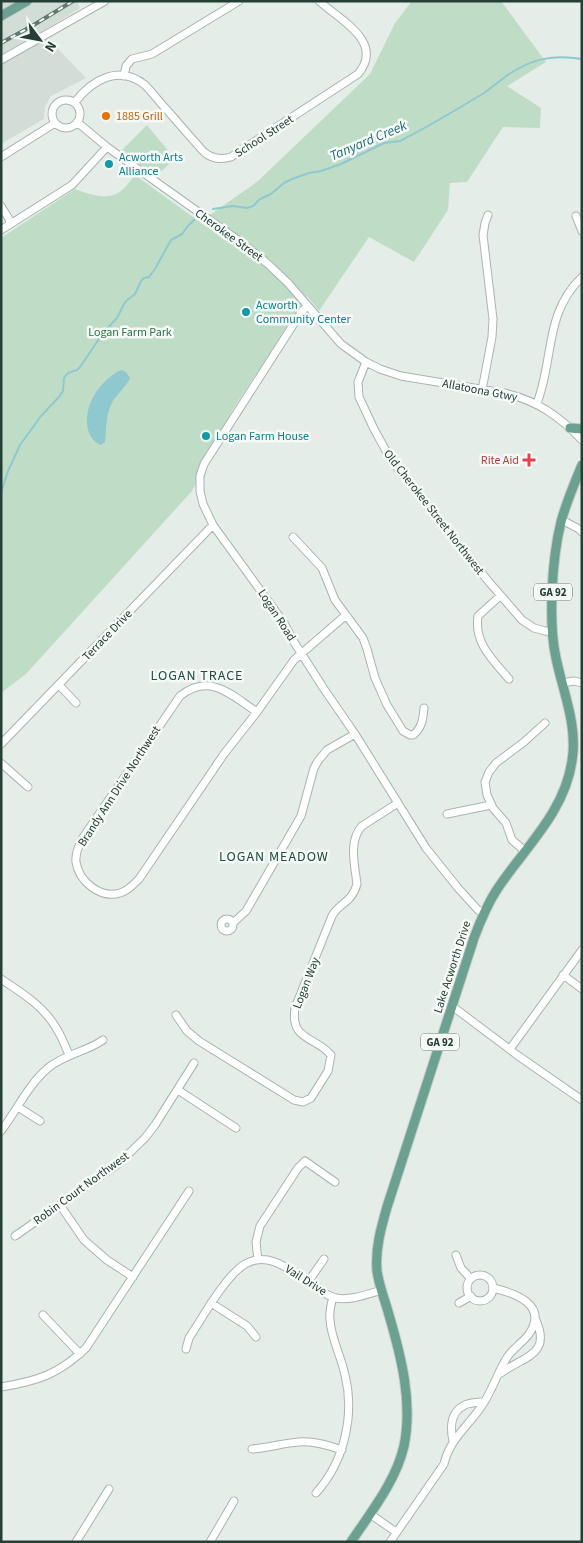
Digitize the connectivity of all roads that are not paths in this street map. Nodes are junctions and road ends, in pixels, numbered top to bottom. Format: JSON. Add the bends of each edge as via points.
{"nodes":[{"id":1,"x":27,"y":1,"type":"edge"},
{"id":2,"x":105,"y":1,"type":"edge"},
{"id":3,"x":239,"y":1,"type":"edge"},
{"id":4,"x":319,"y":1,"type":"edge"},
{"id":5,"x":1,"y":16,"type":"edge"},
{"id":6,"x":1,"y":60,"type":"edge"},
{"id":7,"x":124,"y":76,"type":"junction"},
{"id":8,"x":75,"y":102,"type":"junction"},
{"id":9,"x":77,"y":122,"type":"junction"},
{"id":10,"x":55,"y":123,"type":"junction"},
{"id":11,"x":106,"y":148,"type":"junction"},
{"id":12,"x":1,"y":157,"type":"edge"},
{"id":13,"x":1,"y":206,"type":"edge"},
{"id":14,"x":1,"y":214,"type":"edge"},
{"id":15,"x":488,"y":215,"type":"dead end"},
{"id":16,"x":576,"y":216,"type":"dead end"},
{"id":17,"x":10,"y":224,"type":"junction"},
{"id":18,"x":1,"y":230,"type":"edge"},
{"id":19,"x":582,"y":231,"type":"edge"},
{"id":20,"x":582,"y":277,"type":"edge"},
{"id":21,"x":308,"y":306,"type":"junction"},
{"id":22,"x":366,"y":362,"type":"junction"},
{"id":23,"x":482,"y":390,"type":"junction"},
{"id":24,"x":536,"y":403,"type":"junction"},
{"id":25,"x":570,"y":428,"type":"junction"},
{"id":26,"x":582,"y":429,"type":"edge"},
{"id":27,"x":582,"y":440,"type":"edge"},
{"id":28,"x":582,"y":465,"type":"edge"},
{"id":29,"x":582,"y":477,"type":"edge"},
{"id":30,"x":573,"y":488,"type":"junction"},
{"id":31,"x":562,"y":520,"type":"junction"},
{"id":32,"x":213,"y":525,"type":"junction"},
{"id":33,"x":582,"y":532,"type":"edge"},
{"id":34,"x":293,"y":537,"type":"dead end"},
{"id":35,"x":500,"y":596,"type":"junction"},
{"id":36,"x":346,"y":615,"type":"junction"},
{"id":37,"x":553,"y":632,"type":"junction"},
{"id":38,"x":301,"y":652,"type":"junction"},
{"id":39,"x":508,"y":679,"type":"dead end"},
{"id":40,"x":562,"y":682,"type":"junction"},
{"id":41,"x":582,"y":683,"type":"edge"},
{"id":42,"x":59,"y":685,"type":"junction"},
{"id":43,"x":76,"y":703,"type":"dead end"},
{"id":44,"x":424,"y":708,"type":"dead end"},
{"id":45,"x":257,"y":712,"type":"junction"},
{"id":46,"x":545,"y":723,"type":"dead end"},
{"id":47,"x":355,"y":734,"type":"junction"},
{"id":48,"x":1,"y":744,"type":"edge"},
{"id":49,"x":1,"y":762,"type":"edge"},
{"id":50,"x":28,"y":787,"type":"dead end"},
{"id":51,"x":398,"y":803,"type":"junction"},
{"id":52,"x":491,"y":805,"type":"junction"},
{"id":53,"x":447,"y":814,"type":"dead end"},
{"id":54,"x":526,"y":852,"type":"junction"},
{"id":55,"x":484,"y":913,"type":"junction"},
{"id":56,"x":233,"y":923,"type":"dead end"},
{"id":57,"x":582,"y":950,"type":"edge"},
{"id":58,"x":563,"y":976,"type":"junction"},
{"id":59,"x":1,"y":979,"type":"edge"},
{"id":60,"x":582,"y":989,"type":"edge"},
{"id":61,"x":452,"y":1006,"type":"junction"},
{"id":62,"x":176,"y":1015,"type":"dead end"},
{"id":63,"x":103,"y":1040,"type":"dead end"},
{"id":64,"x":510,"y":1049,"type":"junction"},
{"id":65,"x":69,"y":1055,"type":"junction"},
{"id":66,"x":194,"y":1063,"type":"dead end"},
{"id":67,"x":178,"y":1090,"type":"junction"},
{"id":68,"x":582,"y":1100,"type":"edge"},
{"id":69,"x":18,"y":1106,"type":"junction"},
{"id":70,"x":40,"y":1121,"type":"dead end"},
{"id":71,"x":236,"y":1128,"type":"dead end"},
{"id":72,"x":1,"y":1131,"type":"edge"},
{"id":73,"x":335,"y":1182,"type":"dead end"},
{"id":74,"x":189,"y":1190,"type":"dead end"},
{"id":75,"x":60,"y":1205,"type":"junction"},
{"id":76,"x":15,"y":1236,"type":"dead end"},
{"id":77,"x":456,"y":1255,"type":"dead end"},
{"id":78,"x":324,"y":1258,"type":"dead end"},
{"id":79,"x":258,"y":1260,"type":"junction"},
{"id":80,"x":133,"y":1277,"type":"junction"},
{"id":81,"x":471,"y":1279,"type":"junction"},
{"id":82,"x":308,"y":1282,"type":"junction"},
{"id":83,"x":493,"y":1288,"type":"junction"},
{"id":84,"x":382,"y":1290,"type":"junction"},
{"id":85,"x":471,"y":1296,"type":"junction"},
{"id":86,"x":333,"y":1297,"type":"junction"},
{"id":87,"x":459,"y":1302,"type":"dead end"},
{"id":88,"x":211,"y":1303,"type":"junction"},
{"id":89,"x":43,"y":1315,"type":"dead end"},
{"id":90,"x":535,"y":1318,"type":"junction"},
{"id":91,"x":256,"y":1337,"type":"dead end"},
{"id":92,"x":186,"y":1349,"type":"dead end"},
{"id":93,"x":80,"y":1354,"type":"junction"},
{"id":94,"x":498,"y":1375,"type":"junction"},
{"id":95,"x":1,"y":1388,"type":"edge"},
{"id":96,"x":485,"y":1401,"type":"junction"},
{"id":97,"x":453,"y":1441,"type":"junction"},
{"id":98,"x":252,"y":1449,"type":"dead end"},
{"id":99,"x":342,"y":1450,"type":"junction"},
{"id":100,"x":109,"y":1489,"type":"dead end"},
{"id":101,"x":316,"y":1493,"type":"dead end"},
{"id":102,"x":234,"y":1501,"type":"dead end"},
{"id":103,"x":370,"y":1514,"type":"junction"},
{"id":104,"x":396,"y":1532,"type":"junction"},
{"id":105,"x":76,"y":1542,"type":"edge"},
{"id":106,"x":210,"y":1542,"type":"edge"},
{"id":107,"x":351,"y":1542,"type":"edge"},
{"id":108,"x":390,"y":1542,"type":"edge"}],
"edges":[{"from":1,"to":5,"type":"main road"},
{"from":2,"to":6,"type":"street"},
{"from":3,"to":7,"type":"street","via":[[152,54],[132,59]]},
{"from":4,"to":7,"type":"street","name":"School Street","via":[[364,42],[367,54],[363,68],[231,157],[219,159],[206,154],[150,90]]},
{"from":7,"to":8,"type":"street","via":[[101,79]]},
{"from":8,"to":9,"type":"street","via":[[80,114]]},
{"from":8,"to":10,"type":"street","via":[[66,99],[57,102],[52,110]]},
{"from":9,"to":10,"type":"street","via":[[66,128]]},
{"from":9,"to":11,"type":"street","name":"Cherokee Street"},
{"from":10,"to":12,"type":"street"},
{"from":11,"to":17,"type":"street","via":[[72,185]]},
{"from":11,"to":21,"type":"street","name":"Cherokee Street","via":[[257,255]]},
{"from":13,"to":17,"type":"street"},
{"from":14,"to":17,"type":"street"},
{"from":15,"to":23,"type":"street","via":[[483,235],[493,319]]},
{"from":16,"to":19,"type":"street"},
{"from":17,"to":18,"type":"street"},
{"from":20,"to":24,"type":"street","via":[[554,320],[545,375]]},
{"from":21,"to":22,"type":"street","name":"Cherokee Street","via":[[341,344]]},
{"from":21,"to":32,"type":"street","name":"Logan Road","via":[[204,464],[200,490]]},
{"from":22,"to":23,"type":"street","name":"Allatoona Gtwy","via":[[402,376]]},
{"from":22,"to":35,"type":"street","name":"Old Cherokee Street Northwest","via":[[358,382],[358,392],[384,449]]},
{"from":23,"to":24,"type":"street","name":"Allatoona Gtwy"},
{"from":24,"to":25,"type":"street","name":"Allatoona Gtwy"},
{"from":25,"to":26,"type":"main road"},
{"from":25,"to":27,"type":"street","name":"Allatoona Gtwy"},
{"from":28,"to":30,"type":"main road","name":"Lake Acworth Drive","number":"GA 92"},
{"from":29,"to":30,"type":"main road"},
{"from":30,"to":31,"type":"main road","name":"Lake Acworth Drive","number":"GA 92"},
{"from":31,"to":33,"type":"street"},
{"from":31,"to":37,"type":"main road","name":"Lake Acworth Drive","number":"GA 92","via":[[554,577]]},
{"from":32,"to":38,"type":"street","name":"Logan Road","via":[[284,623]]},
{"from":32,"to":42,"type":"street","name":"Terrace Drive"},
{"from":34,"to":36,"type":"street","via":[[322,568],[335,600]]},
{"from":35,"to":37,"type":"street","name":"Old Cherokee Street Northwest","via":[[522,620]]},
{"from":35,"to":39,"type":"street","via":[[478,616],[477,625],[479,639]]},
{"from":36,"to":38,"type":"street","name":"Brandy Ann Drive Northwest"},
{"from":36,"to":44,"type":"street","via":[[362,638],[379,689],[406,734],[413,735],[419,729]]},
{"from":37,"to":40,"type":"main road","name":"Lake Acworth Drive","number":"GA 92"},
{"from":38,"to":45,"type":"street","name":"Brandy Ann Drive Northwest"},
{"from":38,"to":47,"type":"street","name":"Logan Road"},
{"from":40,"to":41,"type":"street"},
{"from":40,"to":54,"type":"main road","name":"Lake Acworth Drive","number":"GA 92","via":[[574,742],[572,762],[558,804]]},
{"from":42,"to":43,"type":"street"},
{"from":42,"to":48,"type":"street","name":"Terrace Drive"},
{"from":45,"to":45,"type":"street","name":"Brandy Ann Drive Northwest","via":[[224,754],[139,879],[119,894],[100,892],[84,881],[76,861],[82,840],[186,690],[213,685]]},
{"from":46,"to":52,"type":"street","via":[[488,772],[485,782]]},
{"from":47,"to":51,"type":"street","name":"Logan Road"},
{"from":47,"to":56,"type":"street","via":[[327,750],[318,761],[295,828],[246,911]]},
{"from":49,"to":50,"type":"street"},
{"from":51,"to":55,"type":"street","name":"Logan Road","via":[[437,863]]},
{"from":51,"to":62,"type":"street","name":"Logan Way","via":[[358,831],[354,844],[356,890],[332,916],[295,1008],[295,1025],[299,1032],[325,1048],[331,1056],[328,1071],[311,1098],[303,1102],[294,1100],[199,1041]]},
{"from":52,"to":53,"type":"street"},
{"from":52,"to":54,"type":"street","via":[[506,823],[512,840]]},
{"from":54,"to":55,"type":"main road","name":"Lake Acworth Drive","number":"GA 92","via":[[497,889]]},
{"from":55,"to":61,"type":"main road","name":"Lake Acworth Drive","number":"GA 92"},
{"from":57,"to":58,"type":"street"},
{"from":58,"to":60,"type":"street"},
{"from":58,"to":64,"type":"street"},
{"from":59,"to":65,"type":"street","via":[[44,1010]]},
{"from":61,"to":64,"type":"street"},
{"from":61,"to":84,"type":"main road","name":"Lake Acworth Drive","number":"GA 92","via":[[381,1229],[377,1260]]},
{"from":63,"to":65,"type":"street"},
{"from":64,"to":68,"type":"street"},
{"from":65,"to":69,"type":"street","via":[[40,1075]]},
{"from":66,"to":67,"type":"street","name":"Robin Court Northwest"},
{"from":67,"to":71,"type":"street"},
{"from":67,"to":75,"type":"street","name":"Robin Court Northwest","via":[[132,1152]]},
{"from":69,"to":70,"type":"street"},
{"from":69,"to":72,"type":"street"},
{"from":73,"to":79,"type":"street","via":[[304,1161],[260,1226],[256,1242]]},
{"from":74,"to":80,"type":"street"},
{"from":75,"to":76,"type":"street","name":"Robin Court Northwest"},
{"from":75,"to":80,"type":"street","via":[[84,1240]]},
{"from":77,"to":81,"type":"street","via":[[461,1268]]},
{"from":78,"to":82,"type":"street"},
{"from":79,"to":82,"type":"street","name":"Vail Drive","via":[[279,1264]]},
{"from":79,"to":88,"type":"street","via":[[235,1270]]},
{"from":80,"to":93,"type":"street","via":[[93,1340]]},
{"from":81,"to":83,"type":"street","via":[[477,1275],[488,1277]]},
{"from":81,"to":85,"type":"street","via":[[468,1286]]},
{"from":82,"to":86,"type":"street","name":"Vail Drive"},
{"from":83,"to":85,"type":"street","via":[[491,1295],[483,1300]]},
{"from":83,"to":90,"type":"street","via":[[529,1302]]},
{"from":84,"to":86,"type":"street","name":"Vail Drive","via":[[356,1297]]},
{"from":84,"to":103,"type":"main road","name":"Lake Acworth Drive","number":"GA 92","via":[[403,1371],[407,1420],[397,1467]]},
{"from":85,"to":87,"type":"street"},
{"from":86,"to":99,"type":"street","via":[[330,1319],[345,1375],[348,1401]]},
{"from":88,"to":91,"type":"street","via":[[247,1326]]},
{"from":88,"to":92,"type":"street","via":[[189,1338]]},
{"from":89,"to":93,"type":"street"},
{"from":90,"to":94,"type":"street","via":[[530,1333],[510,1355]]},
{"from":90,"to":94,"type":"street","via":[[540,1329],[537,1349],[532,1356]]},
{"from":93,"to":95,"type":"street","via":[[67,1365],[38,1380]]},
{"from":94,"to":96,"type":"street"},
{"from":96,"to":97,"type":"street"},
{"from":96,"to":97,"type":"street","via":[[465,1404],[454,1414]]},
{"from":97,"to":104,"type":"street","via":[[444,1464]]},
{"from":98,"to":99,"type":"street","via":[[298,1442]]},
{"from":99,"to":101,"type":"street","via":[[332,1473]]},
{"from":100,"to":105,"type":"street"},
{"from":102,"to":106,"type":"street"},
{"from":103,"to":104,"type":"street"},
{"from":103,"to":107,"type":"main road","name":"Lake Acworth Drive","number":"GA 92"},
{"from":104,"to":108,"type":"street"}]}
